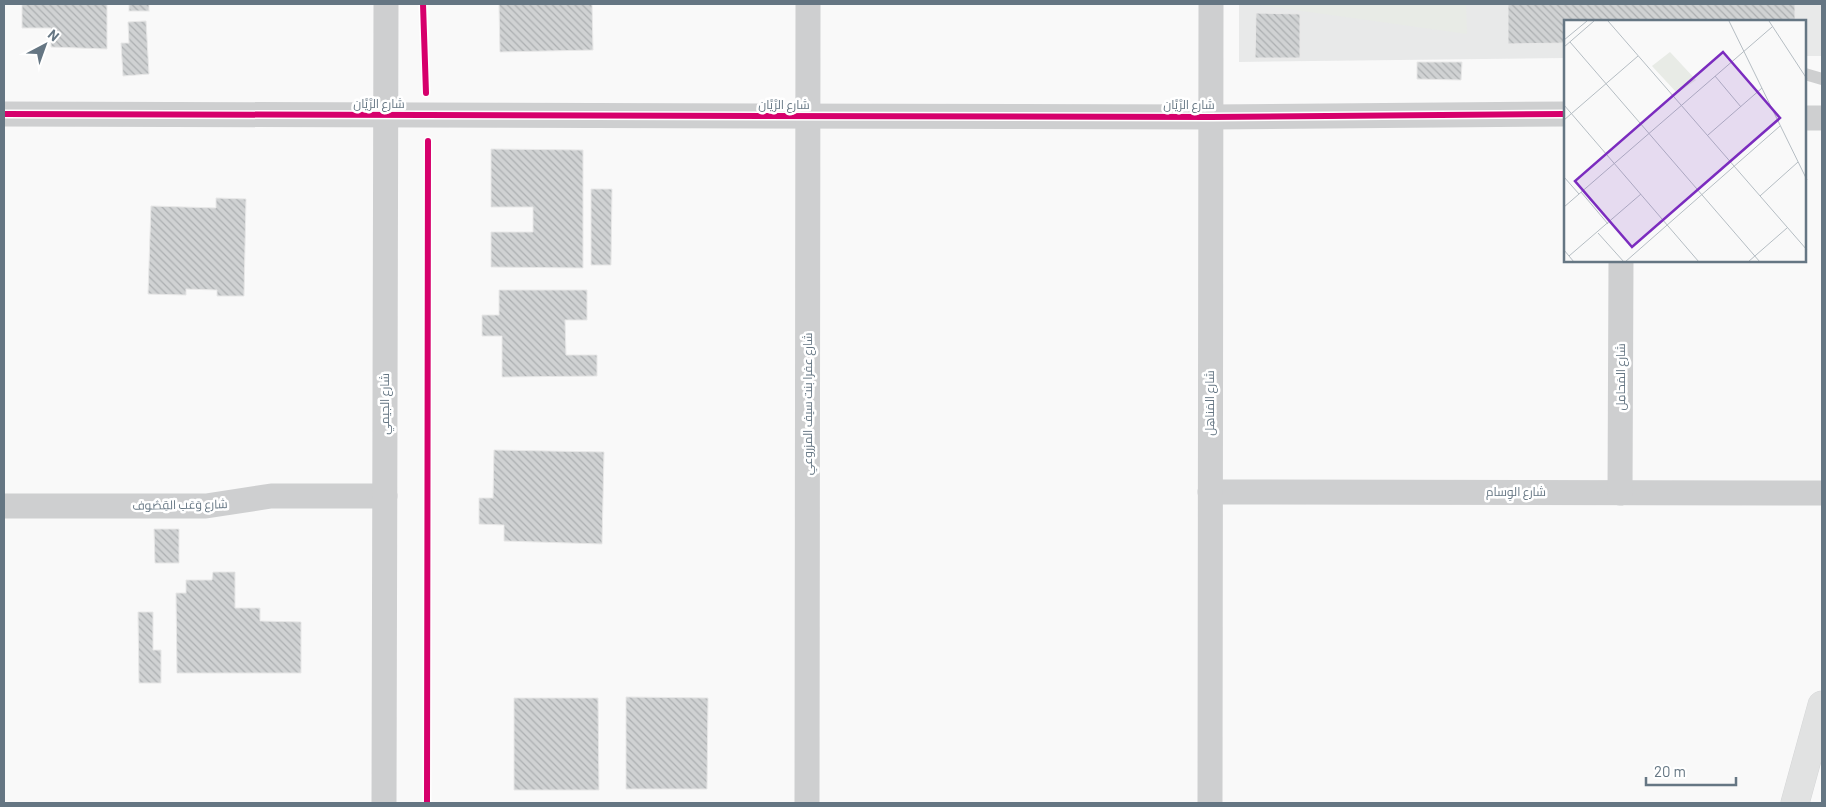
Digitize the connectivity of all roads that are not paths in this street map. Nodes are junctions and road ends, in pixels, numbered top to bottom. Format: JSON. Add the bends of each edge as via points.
{"nodes":[{"id":1,"x":386,"y":4,"type":"edge"},
{"id":2,"x":808,"y":4,"type":"edge"},
{"id":3,"x":1211,"y":4,"type":"edge"},
{"id":4,"x":1806,"y":74,"type":"edge"},
{"id":5,"x":1822,"y":79,"type":"edge"},
{"id":6,"x":4,"y":114,"type":"edge"},
{"id":7,"x":1564,"y":114,"type":"edge"},
{"id":8,"x":385,"y":115,"type":"junction"},
{"id":9,"x":808,"y":116,"type":"junction"},
{"id":10,"x":1211,"y":116,"type":"junction"},
{"id":11,"x":1806,"y":118,"type":"edge"},
{"id":12,"x":1822,"y":118,"type":"edge"},
{"id":13,"x":1621,"y":262,"type":"edge"},
{"id":14,"x":1210,"y":492,"type":"junction"},
{"id":15,"x":1620,"y":492,"type":"junction"},
{"id":16,"x":1822,"y":493,"type":"edge"},
{"id":17,"x":385,"y":496,"type":"junction"},
{"id":18,"x":4,"y":506,"type":"edge"},
{"id":19,"x":1822,"y":705,"type":"edge"},
{"id":20,"x":384,"y":803,"type":"edge"},
{"id":21,"x":807,"y":803,"type":"edge"},
{"id":22,"x":1210,"y":803,"type":"edge"},
{"id":23,"x":1795,"y":803,"type":"edge"}],
"edges":[{"from":1,"to":8,"type":"street","name":"شارع الجيمي"},
{"from":2,"to":9,"type":"street","name":"شارع عفرا بنت سيف المزروعي"},
{"from":3,"to":10,"type":"street","name":"شارع المَناهِل"},
{"from":4,"to":5,"type":"lane"},
{"from":6,"to":8,"type":"street","name":"شارع الرَّيَّان"},
{"from":7,"to":10,"type":"street","name":"شارع الرَّيَّان"},
{"from":8,"to":9,"type":"street","name":"شارع الرَّيَّان"},
{"from":8,"to":17,"type":"street","name":"شارع الجيمي"},
{"from":9,"to":10,"type":"street","name":"شارع الرَّيَّان"},
{"from":9,"to":21,"type":"street","name":"شارع عفرا بنت سيف المزروعي"},
{"from":10,"to":14,"type":"street","name":"شارع المَناهِل"},
{"from":11,"to":12,"type":"street"},
{"from":13,"to":15,"type":"street","name":"شارع المَحامِل"},
{"from":14,"to":15,"type":"street","name":"شارع الوِسام"},
{"from":14,"to":22,"type":"street","name":"شارع المَناهِل"},
{"from":15,"to":16,"type":"street","name":"شارع الوِسام"},
{"from":17,"to":18,"type":"street","name":"شارع وَعَب القِصُوف","via":[[271,496],[206,506]]},
{"from":17,"to":20,"type":"street","name":"شارع الجيمي"},
{"from":19,"to":23,"type":"street"}]}
